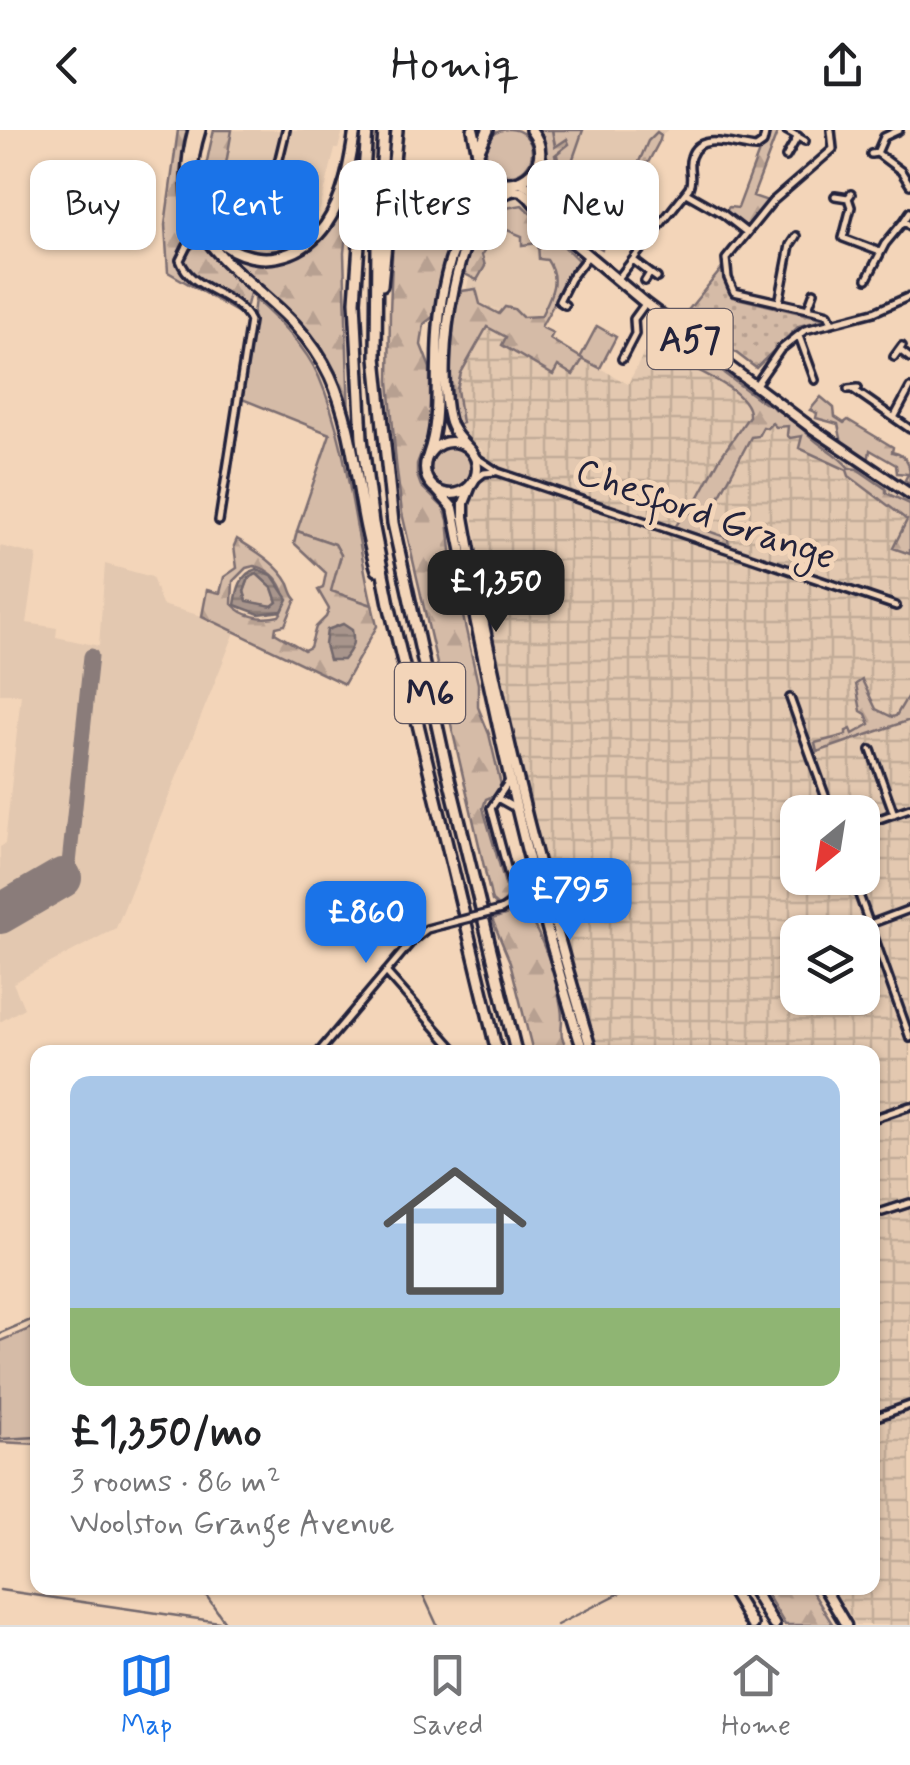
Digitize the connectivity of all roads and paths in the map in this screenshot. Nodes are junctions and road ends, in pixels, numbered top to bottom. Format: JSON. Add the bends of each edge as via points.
{"nodes":[{"id":1,"x":197,"y":130,"type":"edge"},
{"id":2,"x":286,"y":130,"type":"edge"},
{"id":3,"x":355,"y":130,"type":"edge"},
{"id":4,"x":367,"y":130,"type":"edge"},
{"id":5,"x":384,"y":130,"type":"edge"},
{"id":6,"x":397,"y":130,"type":"edge"},
{"id":7,"x":473,"y":130,"type":"edge"},
{"id":8,"x":488,"y":130,"type":"edge"},
{"id":9,"x":766,"y":130,"type":"edge"},
{"id":10,"x":786,"y":130,"type":"edge"},
{"id":11,"x":832,"y":130,"type":"edge"},
{"id":12,"x":899,"y":130,"type":"edge"},
{"id":13,"x":532,"y":131,"type":"edge"},
{"id":14,"x":798,"y":136,"type":"junction"},
{"id":15,"x":805,"y":141,"type":"dead end"},
{"id":16,"x":479,"y":152,"type":"junction"},
{"id":17,"x":540,"y":153,"type":"junction"},
{"id":18,"x":786,"y":157,"type":"dead end"},
{"id":19,"x":481,"y":160,"type":"edge"},
{"id":20,"x":542,"y":160,"type":"edge"},
{"id":21,"x":507,"y":181,"type":"edge"},
{"id":22,"x":516,"y":182,"type":"junction"},
{"id":23,"x":910,"y":185,"type":"edge"},
{"id":24,"x":507,"y":186,"type":"edge"},
{"id":25,"x":527,"y":186,"type":"edge"},
{"id":26,"x":686,"y":193,"type":"junction"},
{"id":27,"x":834,"y":196,"type":"dead end"},
{"id":28,"x":910,"y":212,"type":"edge"},
{"id":29,"x":907,"y":224,"type":"edge"},
{"id":30,"x":746,"y":232,"type":"junction"},
{"id":31,"x":796,"y":236,"type":"dead end"},
{"id":32,"x":454,"y":250,"type":"edge"},
{"id":33,"x":464,"y":250,"type":"edge"},
{"id":34,"x":584,"y":250,"type":"edge"},
{"id":35,"x":880,"y":252,"type":"junction"},
{"id":36,"x":589,"y":255,"type":"junction"},
{"id":37,"x":633,"y":260,"type":"junction"},
{"id":38,"x":617,"y":280,"type":"junction"},
{"id":39,"x":867,"y":280,"type":"dead end"},
{"id":40,"x":645,"y":281,"type":"dead end"},
{"id":41,"x":814,"y":292,"type":"dead end"},
{"id":42,"x":910,"y":296,"type":"edge"},
{"id":43,"x":645,"y":303,"type":"junction"},
{"id":44,"x":779,"y":303,"type":"junction"},
{"id":45,"x":565,"y":305,"type":"dead end"},
{"id":46,"x":808,"y":309,"type":"junction"},
{"id":47,"x":832,"y":322,"type":"junction"},
{"id":48,"x":376,"y":328,"type":"junction"},
{"id":49,"x":799,"y":335,"type":"junction"},
{"id":50,"x":616,"y":348,"type":"dead end"},
{"id":51,"x":894,"y":357,"type":"dead end"},
{"id":52,"x":910,"y":358,"type":"edge"},
{"id":53,"x":815,"y":380,"type":"dead end"},
{"id":54,"x":754,"y":386,"type":"junction"},
{"id":55,"x":910,"y":388,"type":"edge"},
{"id":56,"x":853,"y":389,"type":"dead end"},
{"id":57,"x":895,"y":416,"type":"junction"},
{"id":58,"x":910,"y":429,"type":"edge"},
{"id":59,"x":472,"y":453,"type":"junction"},
{"id":60,"x":428,"y":455,"type":"junction"},
{"id":61,"x":498,"y":472,"type":"junction"},
{"id":62,"x":473,"y":481,"type":"junction"},
{"id":63,"x":436,"y":489,"type":"junction"},
{"id":64,"x":910,"y":494,"type":"edge"},
{"id":65,"x":218,"y":521,"type":"dead end"},
{"id":66,"x":389,"y":604,"type":"junction"},
{"id":67,"x":896,"y":606,"type":"dead end"},
{"id":68,"x":790,"y":698,"type":"dead end"},
{"id":69,"x":871,"y":750,"type":"dead end"},
{"id":70,"x":875,"y":762,"type":"junction"},
{"id":71,"x":866,"y":765,"type":"dead end"},
{"id":72,"x":509,"y":782,"type":"junction"},
{"id":73,"x":824,"y":795,"type":"edge"},
{"id":74,"x":499,"y":799,"type":"junction"},
{"id":75,"x":516,"y":808,"type":"junction"},
{"id":76,"x":910,"y":808,"type":"edge"},
{"id":77,"x":894,"y":814,"type":"junction"},
{"id":78,"x":880,"y":819,"type":"edge"},
{"id":79,"x":910,"y":910,"type":"edge"},
{"id":80,"x":880,"y":920,"type":"edge"},
{"id":81,"x":880,"y":951,"type":"edge"},
{"id":82,"x":385,"y":971,"type":"junction"},
{"id":83,"x":908,"y":1027,"type":"edge"},
{"id":84,"x":910,"y":1038,"type":"edge"},
{"id":85,"x":325,"y":1045,"type":"edge"},
{"id":86,"x":451,"y":1045,"type":"edge"},
{"id":87,"x":496,"y":1045,"type":"edge"},
{"id":88,"x":514,"y":1045,"type":"edge"},
{"id":89,"x":581,"y":1045,"type":"edge"},
{"id":90,"x":590,"y":1045,"type":"edge"},
{"id":91,"x":910,"y":1106,"type":"edge"},
{"id":92,"x":880,"y":1116,"type":"edge"},
{"id":93,"x":910,"y":1203,"type":"edge"},
{"id":94,"x":882,"y":1212,"type":"dead end"},
{"id":95,"x":910,"y":1405,"type":"edge"},
{"id":96,"x":880,"y":1415,"type":"edge"},
{"id":97,"x":734,"y":1595,"type":"edge"},
{"id":98,"x":756,"y":1595,"type":"edge"},
{"id":99,"x":828,"y":1595,"type":"edge"},
{"id":100,"x":844,"y":1623,"type":"edge"},
{"id":101,"x":752,"y":1625,"type":"edge"},
{"id":102,"x":774,"y":1625,"type":"edge"}],
"edges":[{"from":1,"to":3,"type":"highway","number":"M6","via":[[192,174],[200,214],[222,244],[260,259],[295,252],[324,227],[342,193]]},
{"from":1,"to":66,"type":"highway","number":"M6","via":[[185,169],[189,209],[202,235],[289,316],[329,374]]},
{"from":2,"to":65,"type":"street","bridge":true,"via":[[270,200],[258,211],[224,218],[180,256],[185,272],[236,304],[250,321]]},
{"from":4,"to":66,"type":"highway","number":"M6","via":[[356,318],[362,438]]},
{"from":5,"to":48,"type":"highway","number":"M6"},
{"from":6,"to":48,"type":"highway","number":"M6"},
{"from":7,"to":16,"type":"highway"},
{"from":8,"to":16,"type":"highway"},
{"from":9,"to":26,"type":"street","via":[[756,148],[710,141],[697,147]]},
{"from":10,"to":14,"type":"street"},
{"from":11,"to":30,"type":"street","via":[[832,149]]},
{"from":12,"to":23,"type":"street","via":[[884,137],[874,153]]},
{"from":13,"to":17,"type":"highway","number":"A57"},
{"from":14,"to":15,"type":"street"},
{"from":14,"to":18,"type":"street"},
{"from":16,"to":19,"type":"highway"},
{"from":17,"to":20,"type":"main road","number":"A57"},
{"from":17,"to":22,"type":"highway","via":[[534,171]]},
{"from":21,"to":22,"type":"highway","number":"A57"},
{"from":22,"to":24,"type":"main road"},
{"from":22,"to":25,"type":"main road","number":"A57"},
{"from":26,"to":30,"type":"street"},
{"from":26,"to":37,"type":"street"},
{"from":27,"to":35,"type":"street","via":[[850,196],[840,238]]},
{"from":28,"to":29,"type":"street"},
{"from":29,"to":35,"type":"street"},
{"from":30,"to":44,"type":"street","via":[[726,259],[734,292]]},
{"from":31,"to":44,"type":"street"},
{"from":32,"to":60,"type":"main road","via":[[444,284],[437,422]]},
{"from":33,"to":59,"type":"main road","via":[[446,350],[449,422]]},
{"from":34,"to":36,"type":"main road","number":"A57"},
{"from":35,"to":39,"type":"street"},
{"from":36,"to":38,"type":"main road","number":"A57"},
{"from":36,"to":45,"type":"street","via":[[566,285],[559,301]]},
{"from":37,"to":38,"type":"street"},
{"from":37,"to":40,"type":"street","via":[[654,276]]},
{"from":38,"to":43,"type":"main road","number":"A57"},
{"from":41,"to":46,"type":"street"},
{"from":42,"to":47,"type":"street"},
{"from":43,"to":50,"type":"street","via":[[623,356]]},
{"from":43,"to":54,"type":"main road","number":"A57"},
{"from":44,"to":46,"type":"street"},
{"from":46,"to":47,"type":"street","via":[[828,314]]},
{"from":47,"to":49,"type":"street"},
{"from":48,"to":88,"type":"highway","number":"M6","via":[[397,542]]},
{"from":49,"to":53,"type":"street"},
{"from":49,"to":54,"type":"street"},
{"from":51,"to":52,"type":"street","via":[[901,349]]},
{"from":54,"to":64,"type":"main road","number":"A57"},
{"from":55,"to":57,"type":"street"},
{"from":56,"to":57,"type":"street"},
{"from":57,"to":58,"type":"street"},
{"from":59,"to":60,"type":"main road","via":[[448,442]]},
{"from":59,"to":61,"type":"street","name":"Chesford Grange"},
{"from":59,"to":62,"type":"main road"},
{"from":60,"to":63,"type":"main road","via":[[426,474]]},
{"from":61,"to":62,"type":"street"},
{"from":61,"to":67,"type":"street","name":"Chesford Grange"},
{"from":62,"to":63,"type":"main road","via":[[459,493]]},
{"from":62,"to":90,"type":"main road","via":[[464,517],[491,662]]},
{"from":63,"to":72,"type":"main road","via":[[453,508]]},
{"from":66,"to":87,"type":"highway","number":"M6"},
{"from":68,"to":73,"type":"street"},
{"from":69,"to":70,"type":"street"},
{"from":70,"to":71,"type":"street"},
{"from":70,"to":77,"type":"street"},
{"from":72,"to":74,"type":"street"},
{"from":72,"to":75,"type":"main road"},
{"from":74,"to":75,"type":"street"},
{"from":74,"to":82,"type":"street","bridge":true,"via":[[491,812],[514,894],[511,904],[422,932]]},
{"from":75,"to":89,"type":"main road"},
{"from":76,"to":77,"type":"street"},
{"from":77,"to":78,"type":"street"},
{"from":79,"to":80,"type":"street"},
{"from":81,"to":83,"type":"street"},
{"from":82,"to":85,"type":"street"},
{"from":82,"to":86,"type":"street"},
{"from":83,"to":84,"type":"street"},
{"from":91,"to":92,"type":"street"},
{"from":93,"to":94,"type":"street"},
{"from":95,"to":96,"type":"street"},
{"from":97,"to":101,"type":"highway"},
{"from":98,"to":102,"type":"highway"},
{"from":99,"to":100,"type":"main road"}]}
